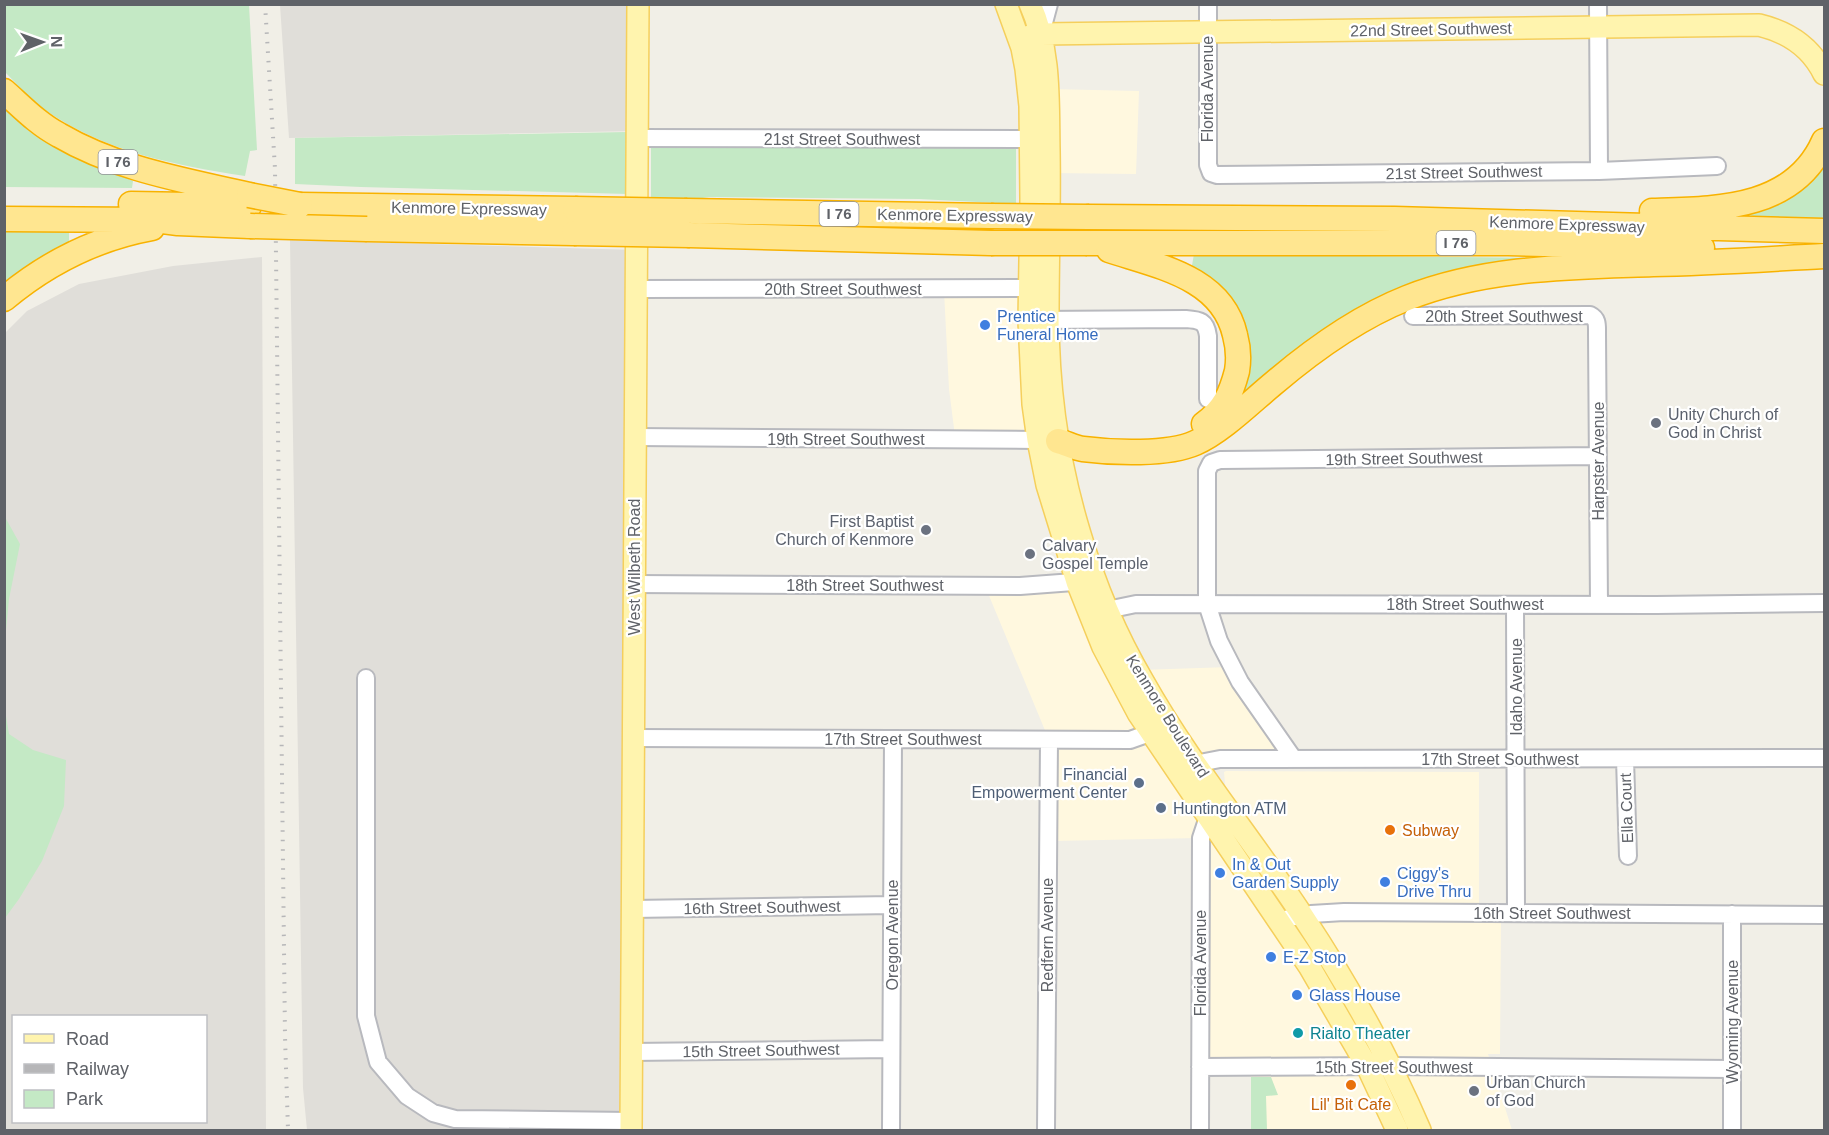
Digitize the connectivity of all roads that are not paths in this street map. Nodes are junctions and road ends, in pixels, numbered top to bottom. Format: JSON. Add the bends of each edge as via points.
{"nodes":[{"id":1,"x":638,"y":4,"type":"edge"},
{"id":2,"x":1006,"y":4,"type":"edge"},
{"id":3,"x":1030,"y":4,"type":"edge"},
{"id":4,"x":1049,"y":4,"type":"edge"},
{"id":5,"x":1208,"y":4,"type":"edge"},
{"id":6,"x":1598,"y":4,"type":"edge"},
{"id":7,"x":1598,"y":27,"type":"junction"},
{"id":8,"x":1208,"y":31,"type":"junction"},
{"id":9,"x":1041,"y":34,"type":"junction"},
{"id":10,"x":1019,"y":38,"type":"junction"},
{"id":11,"x":1824,"y":74,"type":"edge"},
{"id":12,"x":4,"y":91,"type":"edge"},
{"id":13,"x":636,"y":138,"type":"junction"},
{"id":14,"x":1039,"y":139,"type":"junction"},
{"id":15,"x":1824,"y":141,"type":"edge"},
{"id":16,"x":1717,"y":166,"type":"dead end"},
{"id":17,"x":1599,"y":171,"type":"junction"},
{"id":18,"x":1211,"y":173,"type":"joint"},
{"id":19,"x":4,"y":203,"type":"edge"},
{"id":20,"x":249,"y":209,"type":"junction"},
{"id":21,"x":367,"y":217,"type":"junction"},
{"id":22,"x":4,"y":219,"type":"edge"},
{"id":23,"x":1395,"y":219,"type":"junction"},
{"id":24,"x":575,"y":221,"type":"junction"},
{"id":25,"x":178,"y":224,"type":"junction"},
{"id":26,"x":1824,"y":231,"type":"edge"},
{"id":27,"x":1087,"y":243,"type":"junction"},
{"id":28,"x":1824,"y":251,"type":"edge"},
{"id":29,"x":1824,"y":256,"type":"edge"},
{"id":30,"x":1039,"y":288,"type":"junction"},
{"id":31,"x":637,"y":289,"type":"junction"},
{"id":32,"x":4,"y":299,"type":"edge"},
{"id":33,"x":1413,"y":316,"type":"dead end"},
{"id":34,"x":1595,"y":317,"type":"joint"},
{"id":35,"x":1039,"y":320,"type":"junction"},
{"id":36,"x":1208,"y":399,"type":"dead end"},
{"id":37,"x":635,"y":437,"type":"junction"},
{"id":38,"x":1048,"y":440,"type":"junction"},
{"id":39,"x":1598,"y":456,"type":"junction"},
{"id":40,"x":1087,"y":581,"type":"junction"},
{"id":41,"x":634,"y":584,"type":"junction"},
{"id":42,"x":1824,"y":603,"type":"edge"},
{"id":43,"x":1207,"y":604,"type":"junction"},
{"id":44,"x":1515,"y":605,"type":"junction"},
{"id":45,"x":1599,"y":605,"type":"junction"},
{"id":46,"x":1107,"y":610,"type":"junction"},
{"id":47,"x":366,"y":678,"type":"dead end"},
{"id":48,"x":1161,"y":729,"type":"junction"},
{"id":49,"x":633,"y":738,"type":"junction"},
{"id":50,"x":892,"y":739,"type":"junction"},
{"id":51,"x":1049,"y":740,"type":"junction"},
{"id":52,"x":1293,"y":758,"type":"junction"},
{"id":53,"x":1824,"y":758,"type":"edge"},
{"id":54,"x":1515,"y":759,"type":"junction"},
{"id":55,"x":1625,"y":759,"type":"junction"},
{"id":56,"x":1186,"y":766,"type":"junction"},
{"id":57,"x":1219,"y":813,"type":"junction"},
{"id":58,"x":1628,"y":856,"type":"dead end"},
{"id":59,"x":892,"y":905,"type":"junction"},
{"id":60,"x":632,"y":909,"type":"junction"},
{"id":61,"x":1516,"y":913,"type":"junction"},
{"id":62,"x":1732,"y":914,"type":"junction"},
{"id":63,"x":1302,"y":915,"type":"junction"},
{"id":64,"x":1824,"y":915,"type":"edge"},
{"id":65,"x":1279,"y":920,"type":"junction"},
{"id":66,"x":891,"y":1048,"type":"junction"},
{"id":67,"x":632,"y":1052,"type":"junction"},
{"id":68,"x":1367,"y":1066,"type":"junction"},
{"id":69,"x":1389,"y":1066,"type":"junction"},
{"id":70,"x":1200,"y":1068,"type":"junction"},
{"id":71,"x":1732,"y":1069,"type":"junction"},
{"id":72,"x":631,"y":1126,"type":"edge"},
{"id":73,"x":891,"y":1131,"type":"edge"},
{"id":74,"x":1046,"y":1131,"type":"edge"},
{"id":75,"x":1200,"y":1131,"type":"edge"},
{"id":76,"x":1397,"y":1131,"type":"edge"},
{"id":77,"x":1420,"y":1131,"type":"edge"},
{"id":78,"x":1732,"y":1131,"type":"edge"}],
"edges":[{"from":1,"to":13,"type":"main road","name":"West Wilbeth Road"},
{"from":2,"to":10,"type":"main road","name":"Kenmore Boulevard"},
{"from":3,"to":9,"type":"main road","name":"Kenmore Boulevard"},
{"from":4,"to":9,"type":"street"},
{"from":5,"to":8,"type":"street","name":"Florida Avenue"},
{"from":6,"to":7,"type":"street"},
{"from":7,"to":8,"type":"main road","name":"22nd Street Southwest"},
{"from":7,"to":11,"type":"main road","name":"22nd Street Southwest","via":[[1760,25],[1777,29],[1803,45]]},
{"from":7,"to":17,"type":"street"},
{"from":8,"to":9,"type":"main road","name":"22nd Street Southwest"},
{"from":8,"to":18,"type":"street","name":"Florida Avenue"},
{"from":9,"to":10,"type":"main road","name":"22nd Street Southwest"},
{"from":9,"to":14,"type":"main road","name":"Kenmore Boulevard","via":[[1048,89]]},
{"from":10,"to":14,"type":"main road","name":"Kenmore Boulevard"},
{"from":12,"to":20,"type":"highway","name":"Kenmore Expressway","number":"I 76","via":[[38,122],[92,153]]},
{"from":13,"to":14,"type":"street","name":"21st Street Southwest"},
{"from":13,"to":31,"type":"main road","name":"West Wilbeth Road"},
{"from":14,"to":30,"type":"main road","name":"Kenmore Boulevard"},
{"from":15,"to":23,"type":"highway","via":[[1814,160],[1787,187],[1769,196],[1717,209]]},
{"from":16,"to":17,"type":"street","name":"21st Street Southwest"},
{"from":17,"to":18,"type":"street","name":"21st Street Southwest"},
{"from":19,"to":20,"type":"highway"},
{"from":20,"to":21,"type":"highway","name":"Kenmore Expressway","number":"I 76","bridge":true},
{"from":20,"to":21,"type":"highway","name":"Kenmore Expressway","number":"I 76","bridge":true,"via":[[300,205]]},
{"from":20,"to":25,"type":"highway","name":"Kenmore Expressway","number":"I 76"},
{"from":21,"to":24,"type":"highway","name":"Kenmore Expressway","number":"I 76"},
{"from":22,"to":25,"type":"highway","name":"Kenmore Expressway","number":"I 76","via":[[155,220]]},
{"from":23,"to":24,"type":"highway","name":"Kenmore Expressway","number":"I 76","bridge":true,"via":[[687,211]]},
{"from":23,"to":26,"type":"highway","name":"Kenmore Expressway","number":"I 76"},
{"from":24,"to":27,"type":"highway","name":"Kenmore Expressway","number":"I 76","bridge":true,"via":[[690,235]]},
{"from":25,"to":32,"type":"highway","via":[[142,230],[68,255]]},
{"from":27,"to":28,"type":"highway","name":"Kenmore Expressway","number":"I 76","via":[[1508,243]]},
{"from":27,"to":38,"type":"highway","via":[[1175,271],[1214,295],[1233,324],[1238,366],[1228,398],[1217,415],[1180,435],[1082,435]]},
{"from":29,"to":38,"type":"highway","via":[[1565,266],[1457,283],[1406,298],[1352,326],[1196,443],[1172,451],[1139,452],[1081,449]]},
{"from":30,"to":31,"type":"street","name":"20th Street Southwest"},
{"from":30,"to":35,"type":"main road","name":"Kenmore Boulevard"},
{"from":31,"to":37,"type":"main road","name":"West Wilbeth Road"},
{"from":33,"to":34,"type":"street","name":"20th Street Southwest"},
{"from":34,"to":39,"type":"street","name":"Harpster Avenue"},
{"from":35,"to":36,"type":"street","via":[[1202,322],[1208,336]]},
{"from":35,"to":38,"type":"main road","name":"Kenmore Boulevard","via":[[1051,394]]},
{"from":37,"to":38,"type":"street","name":"19th Street Southwest"},
{"from":37,"to":41,"type":"main road","name":"West Wilbeth Road"},
{"from":38,"to":40,"type":"main road","name":"Kenmore Boulevard","via":[[1067,485]]},
{"from":39,"to":43,"type":"street","name":"19th Street Southwest","via":[[1211,463]]},
{"from":39,"to":45,"type":"street","name":"Harpster Avenue"},
{"from":40,"to":41,"type":"street","name":"18th Street Southwest","via":[[1020,586]]},
{"from":40,"to":46,"type":"main road","name":"Kenmore Boulevard"},
{"from":40,"to":48,"type":"main road","name":"Kenmore Boulevard","via":[[1103,647],[1138,713]]},
{"from":41,"to":49,"type":"main road","name":"West Wilbeth Road"},
{"from":42,"to":45,"type":"street","name":"18th Street Southwest"},
{"from":43,"to":44,"type":"street","name":"18th Street Southwest"},
{"from":43,"to":46,"type":"street","name":"18th Street Southwest","via":[[1136,604]]},
{"from":43,"to":52,"type":"street","via":[[1219,641],[1240,682]]},
{"from":44,"to":45,"type":"street","name":"18th Street Southwest"},
{"from":44,"to":54,"type":"street","name":"Idaho Avenue"},
{"from":46,"to":48,"type":"main road","name":"Kenmore Boulevard"},
{"from":47,"to":72,"type":"street","via":[[366,1016],[378,1062],[407,1096],[433,1113],[455,1119]]},
{"from":48,"to":51,"type":"street","name":"17th Street Southwest","via":[[1130,740]]},
{"from":48,"to":56,"type":"main road","name":"Kenmore Boulevard"},
{"from":49,"to":50,"type":"street","name":"17th Street Southwest"},
{"from":49,"to":60,"type":"main road","name":"West Wilbeth Road"},
{"from":50,"to":51,"type":"street","name":"17th Street Southwest"},
{"from":50,"to":59,"type":"street","name":"Oregon Avenue"},
{"from":51,"to":74,"type":"street","name":"Redfern Avenue"},
{"from":52,"to":54,"type":"street","name":"17th Street Southwest"},
{"from":52,"to":56,"type":"street","name":"17th Street Southwest","via":[[1220,759]]},
{"from":53,"to":55,"type":"street","name":"17th Street Southwest"},
{"from":54,"to":55,"type":"street","name":"17th Street Southwest"},
{"from":54,"to":61,"type":"street","name":"Idaho Avenue"},
{"from":55,"to":58,"type":"street","name":"Ella Court"},
{"from":56,"to":57,"type":"main road","name":"Kenmore Boulevard"},
{"from":57,"to":63,"type":"main road","name":"Kenmore Boulevard"},
{"from":57,"to":65,"type":"main road","name":"Kenmore Boulevard"},
{"from":57,"to":70,"type":"street","name":"Florida Avenue","via":[[1206,823],[1201,838]]},
{"from":59,"to":60,"type":"street","name":"16th Street Southwest"},
{"from":59,"to":66,"type":"street","name":"Oregon Avenue"},
{"from":60,"to":67,"type":"main road","name":"West Wilbeth Road"},
{"from":61,"to":62,"type":"street","name":"16th Street Southwest"},
{"from":61,"to":63,"type":"street","name":"16th Street Southwest"},
{"from":62,"to":64,"type":"street","name":"16th Street Southwest"},
{"from":62,"to":71,"type":"street","name":"Wyoming Avenue"},
{"from":63,"to":65,"type":"street","name":"16th Street Southwest"},
{"from":63,"to":69,"type":"main road","name":"Kenmore Boulevard"},
{"from":65,"to":68,"type":"main road","name":"Kenmore Boulevard"},
{"from":66,"to":67,"type":"street","name":"15th Street Southwest"},
{"from":66,"to":73,"type":"street","name":"Oregon Avenue"},
{"from":67,"to":72,"type":"main road","name":"West Wilbeth Road"},
{"from":68,"to":69,"type":"street","name":"15th Street Southwest"},
{"from":68,"to":70,"type":"street","name":"15th Street Southwest"},
{"from":68,"to":76,"type":"main road","name":"Kenmore Boulevard"},
{"from":69,"to":71,"type":"street","name":"15th Street Southwest"},
{"from":69,"to":77,"type":"main road","name":"Kenmore Boulevard"},
{"from":70,"to":75,"type":"street","name":"Florida Avenue"},
{"from":71,"to":78,"type":"street","name":"Wyoming Avenue"}]}
